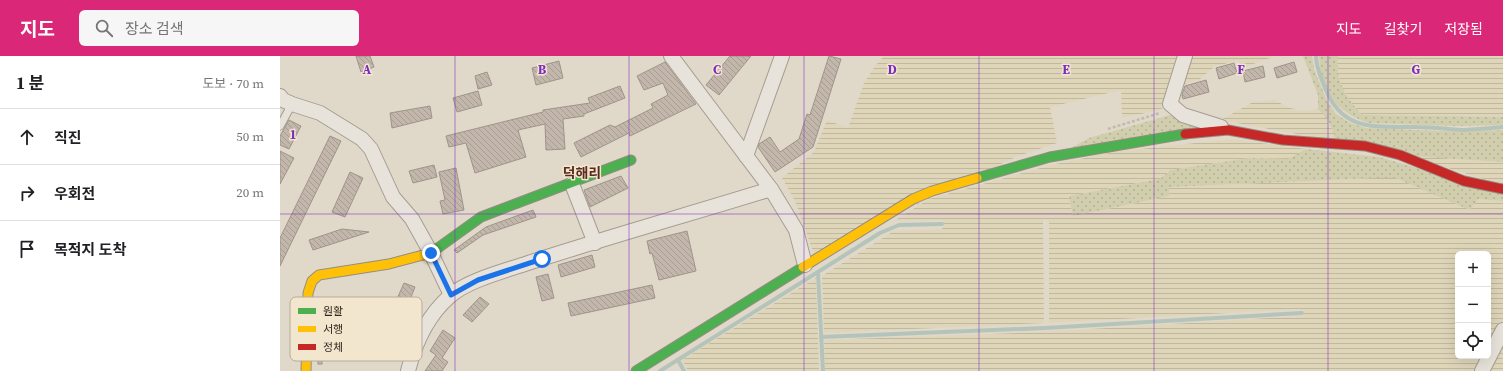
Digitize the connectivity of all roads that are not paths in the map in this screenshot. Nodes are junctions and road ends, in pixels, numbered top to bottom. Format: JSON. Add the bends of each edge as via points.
{"nodes":[{"id":1,"x":671,"y":56,"type":"edge"},
{"id":2,"x":782,"y":56,"type":"edge"},
{"id":3,"x":1185,"y":56,"type":"edge"},
{"id":4,"x":280,"y":96,"type":"edge"},
{"id":5,"x":292,"y":104,"type":"junction"},
{"id":6,"x":280,"y":126,"type":"edge"},
{"id":7,"x":1228,"y":130,"type":"junction"},
{"id":8,"x":746,"y":156,"type":"junction"},
{"id":9,"x":631,"y":160,"type":"dead end"},
{"id":10,"x":572,"y":184,"type":"junction"},
{"id":11,"x":771,"y":189,"type":"junction"},
{"id":12,"x":1503,"y":189,"type":"edge"},
{"id":13,"x":595,"y":243,"type":"junction"},
{"id":14,"x":431,"y":253,"type":"junction"},
{"id":15,"x":805,"y":265,"type":"junction"},
{"id":16,"x":451,"y":295,"type":"junction"},
{"id":17,"x":308,"y":297,"type":"edge"},
{"id":18,"x":1503,"y":330,"type":"edge"},
{"id":19,"x":422,"y":334,"type":"edge"},
{"id":20,"x":306,"y":361,"type":"edge"},
{"id":21,"x":410,"y":361,"type":"edge"},
{"id":22,"x":306,"y":371,"type":"edge"},
{"id":23,"x":408,"y":371,"type":"edge"},
{"id":24,"x":636,"y":371,"type":"edge"},
{"id":25,"x":1482,"y":371,"type":"edge"}],
"edges":[{"from":1,"to":8,"type":"street"},
{"from":2,"to":8,"type":"street"},
{"from":3,"to":7,"type":"street","via":[[1170,104],[1183,115]]},
{"from":4,"to":5,"type":"street"},
{"from":5,"to":6,"type":"lane"},
{"from":5,"to":14,"type":"street","via":[[320,113],[362,139],[371,149],[393,197],[412,220]]},
{"from":7,"to":12,"type":"street","via":[[1283,140],[1365,146],[1400,155],[1464,181]]},
{"from":7,"to":15,"type":"street","via":[[1192,133],[1050,157],[932,191]]},
{"from":8,"to":11,"type":"street"},
{"from":9,"to":10,"type":"street"},
{"from":10,"to":13,"type":"street"},
{"from":10,"to":14,"type":"street","via":[[481,217]]},
{"from":11,"to":13,"type":"street"},
{"from":11,"to":15,"type":"street","via":[[796,230]]},
{"from":13,"to":16,"type":"street","via":[[478,280]]},
{"from":14,"to":16,"type":"street"},
{"from":14,"to":17,"type":"street","via":[[389,264],[319,274],[312,281]]},
{"from":15,"to":24,"type":"street"},
{"from":16,"to":19,"type":"street","via":[[428,322]]},
{"from":18,"to":25,"type":"street"},
{"from":20,"to":22,"type":"street"},
{"from":21,"to":23,"type":"street"}]}
